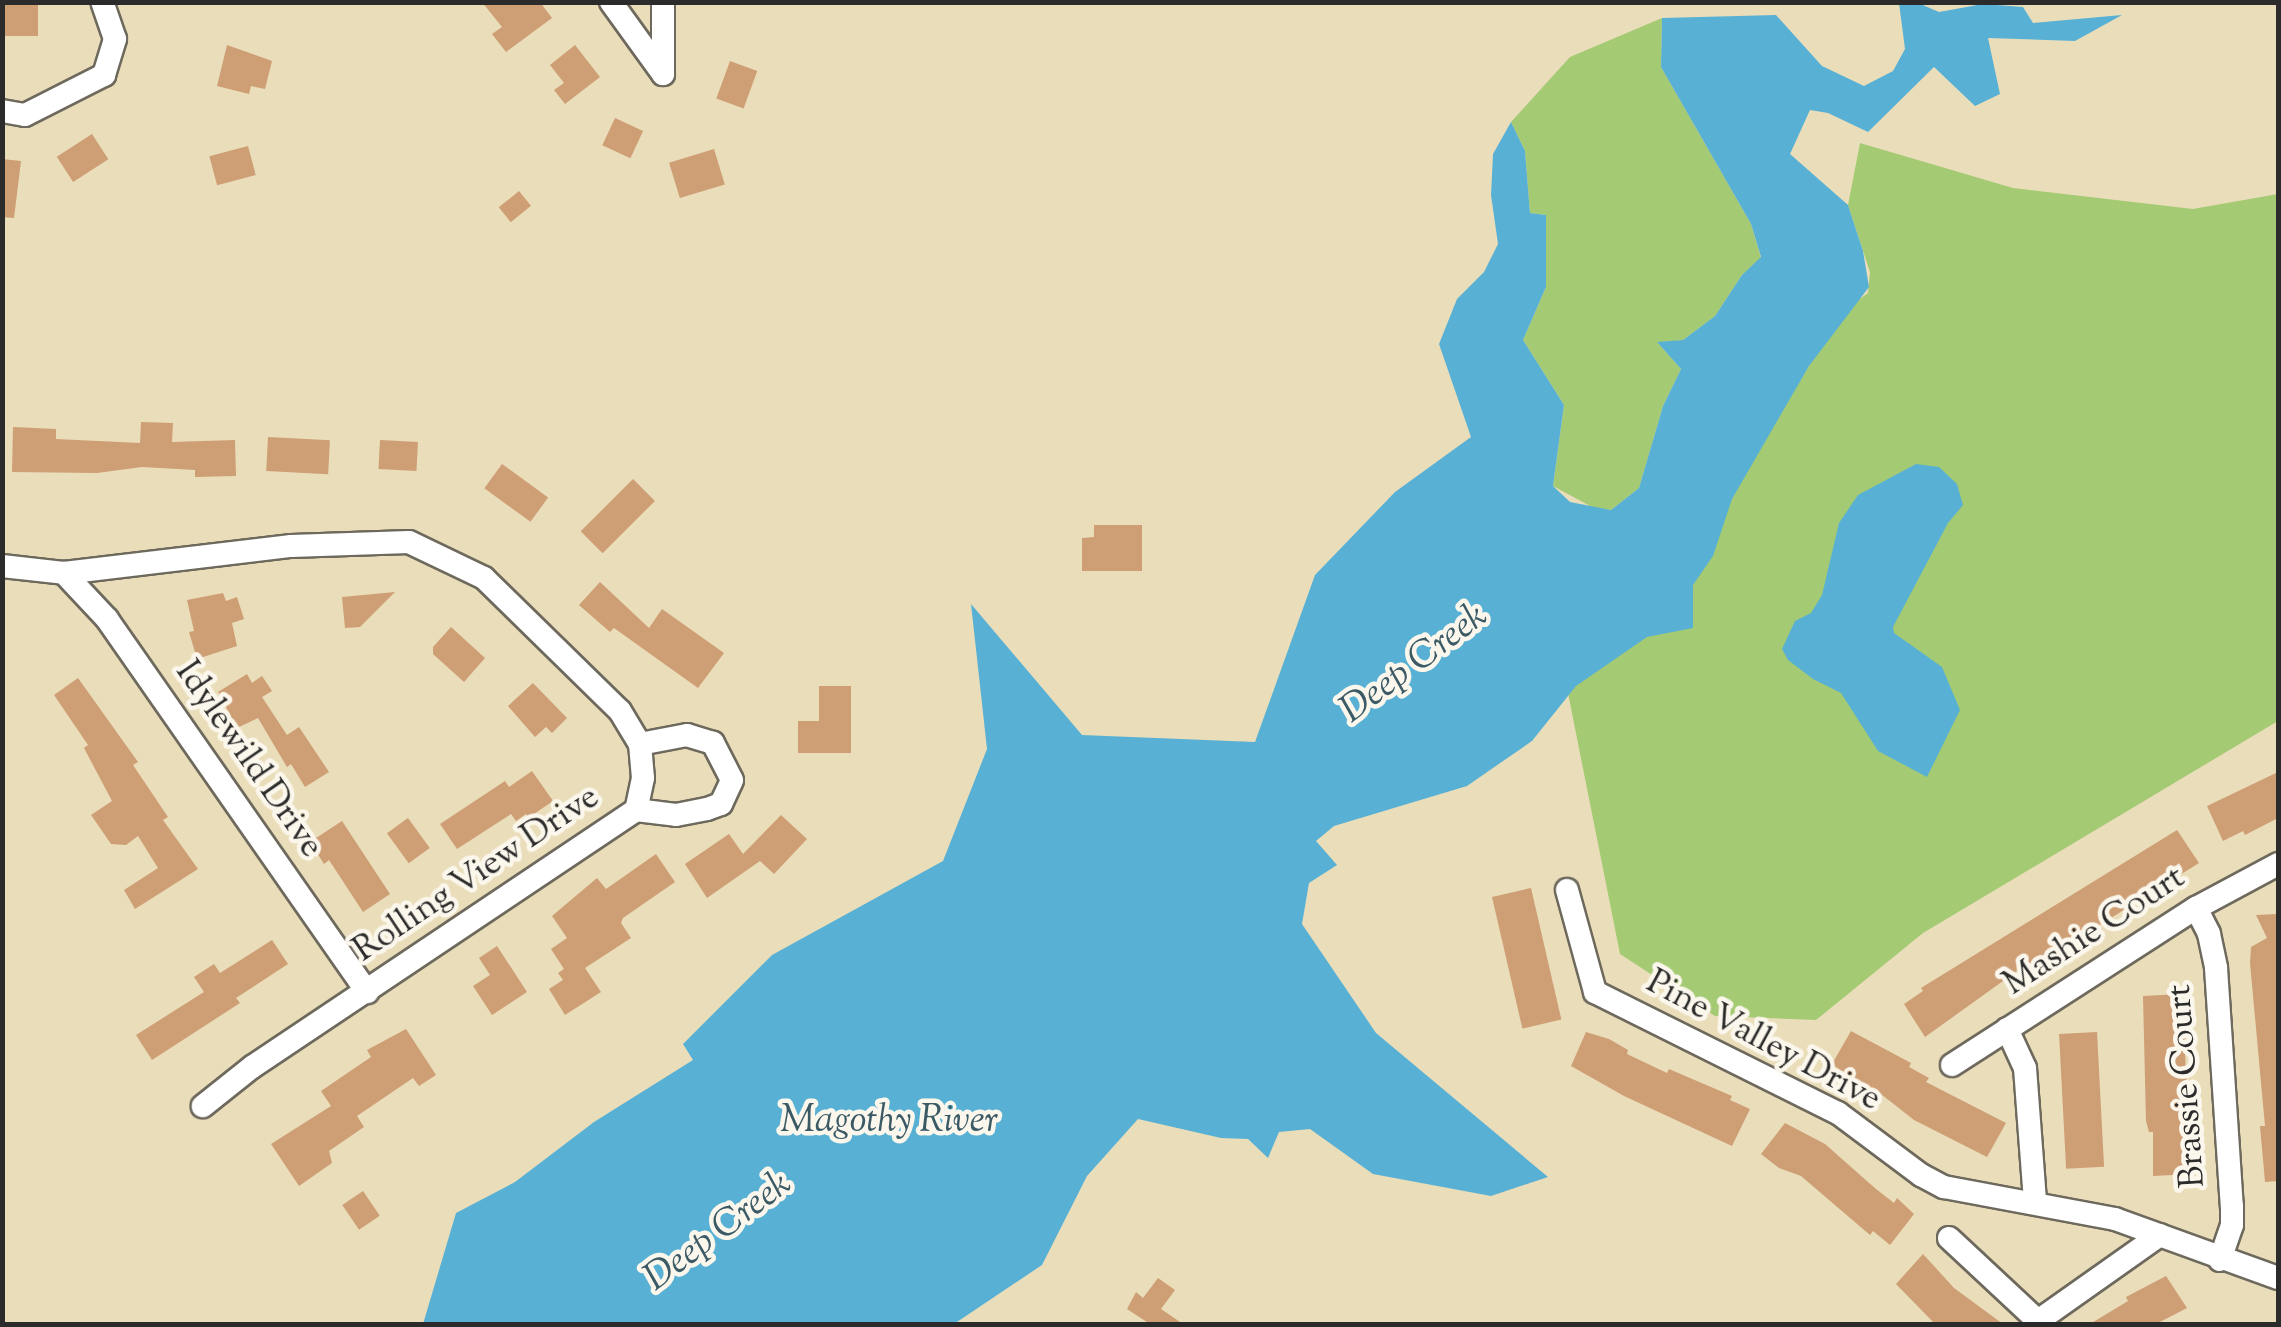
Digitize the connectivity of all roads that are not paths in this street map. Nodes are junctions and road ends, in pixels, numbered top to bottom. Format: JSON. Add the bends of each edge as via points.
{"nodes":[{"id":1,"x":102,"y":2,"type":"edge"},
{"id":2,"x":611,"y":2,"type":"edge"},
{"id":3,"x":663,"y":2,"type":"edge"},
{"id":4,"x":2,"y":111,"type":"edge"},
{"id":5,"x":2,"y":566,"type":"edge"},
{"id":6,"x":64,"y":573,"type":"junction"},
{"id":7,"x":640,"y":744,"type":"junction"},
{"id":8,"x":636,"y":810,"type":"junction"},
{"id":9,"x":2278,"y":864,"type":"edge"},
{"id":10,"x":1567,"y":890,"type":"dead end"},
{"id":11,"x":2196,"y":908,"type":"junction"},
{"id":12,"x":367,"y":992,"type":"junction"},
{"id":13,"x":2007,"y":1029,"type":"junction"},
{"id":14,"x":1952,"y":1065,"type":"dead end"},
{"id":15,"x":203,"y":1106,"type":"dead end"},
{"id":16,"x":2035,"y":1201,"type":"junction"},
{"id":17,"x":2160,"y":1235,"type":"junction"},
{"id":18,"x":1950,"y":1238,"type":"dead end"},
{"id":19,"x":2220,"y":1260,"type":"junction"},
{"id":20,"x":2278,"y":1278,"type":"edge"}],
"edges":[{"from":1,"to":4,"type":"street","via":[[115,39],[104,75],[25,115]]},
{"from":2,"to":3,"type":"street","via":[[663,74]]},
{"from":5,"to":6,"type":"street"},
{"from":6,"to":7,"type":"street","via":[[291,546],[409,542],[484,578],[620,710]]},
{"from":6,"to":12,"type":"street","name":"Idylewild Drive","via":[[107,619]]},
{"from":7,"to":8,"type":"street","name":"Rolling View Drive","via":[[643,778]]},
{"from":7,"to":8,"type":"street","via":[[687,736],[713,743],[732,780],[721,804],[707,810]]},
{"from":8,"to":12,"type":"street","name":"Rolling View Drive"},
{"from":9,"to":11,"type":"street","name":"Mashie Court"},
{"from":10,"to":16,"type":"street","name":"Pine Valley Drive","via":[[1595,992],[1838,1113],[1920,1176],[1944,1187]]},
{"from":11,"to":13,"type":"street","name":"Mashie Court"},
{"from":11,"to":19,"type":"street","name":"Brassie Court","via":[[2209,934],[2219,1008],[2232,1206]]},
{"from":12,"to":15,"type":"street","name":"Rolling View Drive"},
{"from":13,"to":14,"type":"street","name":"Mashie Court"},
{"from":13,"to":16,"type":"street","via":[[2024,1068]]},
{"from":16,"to":17,"type":"street","name":"Pine Valley Drive"},
{"from":17,"to":18,"type":"street","via":[[2038,1321]]},
{"from":17,"to":19,"type":"street","name":"Pine Valley Drive"},
{"from":19,"to":20,"type":"street","name":"Pine Valley Drive"}]}
